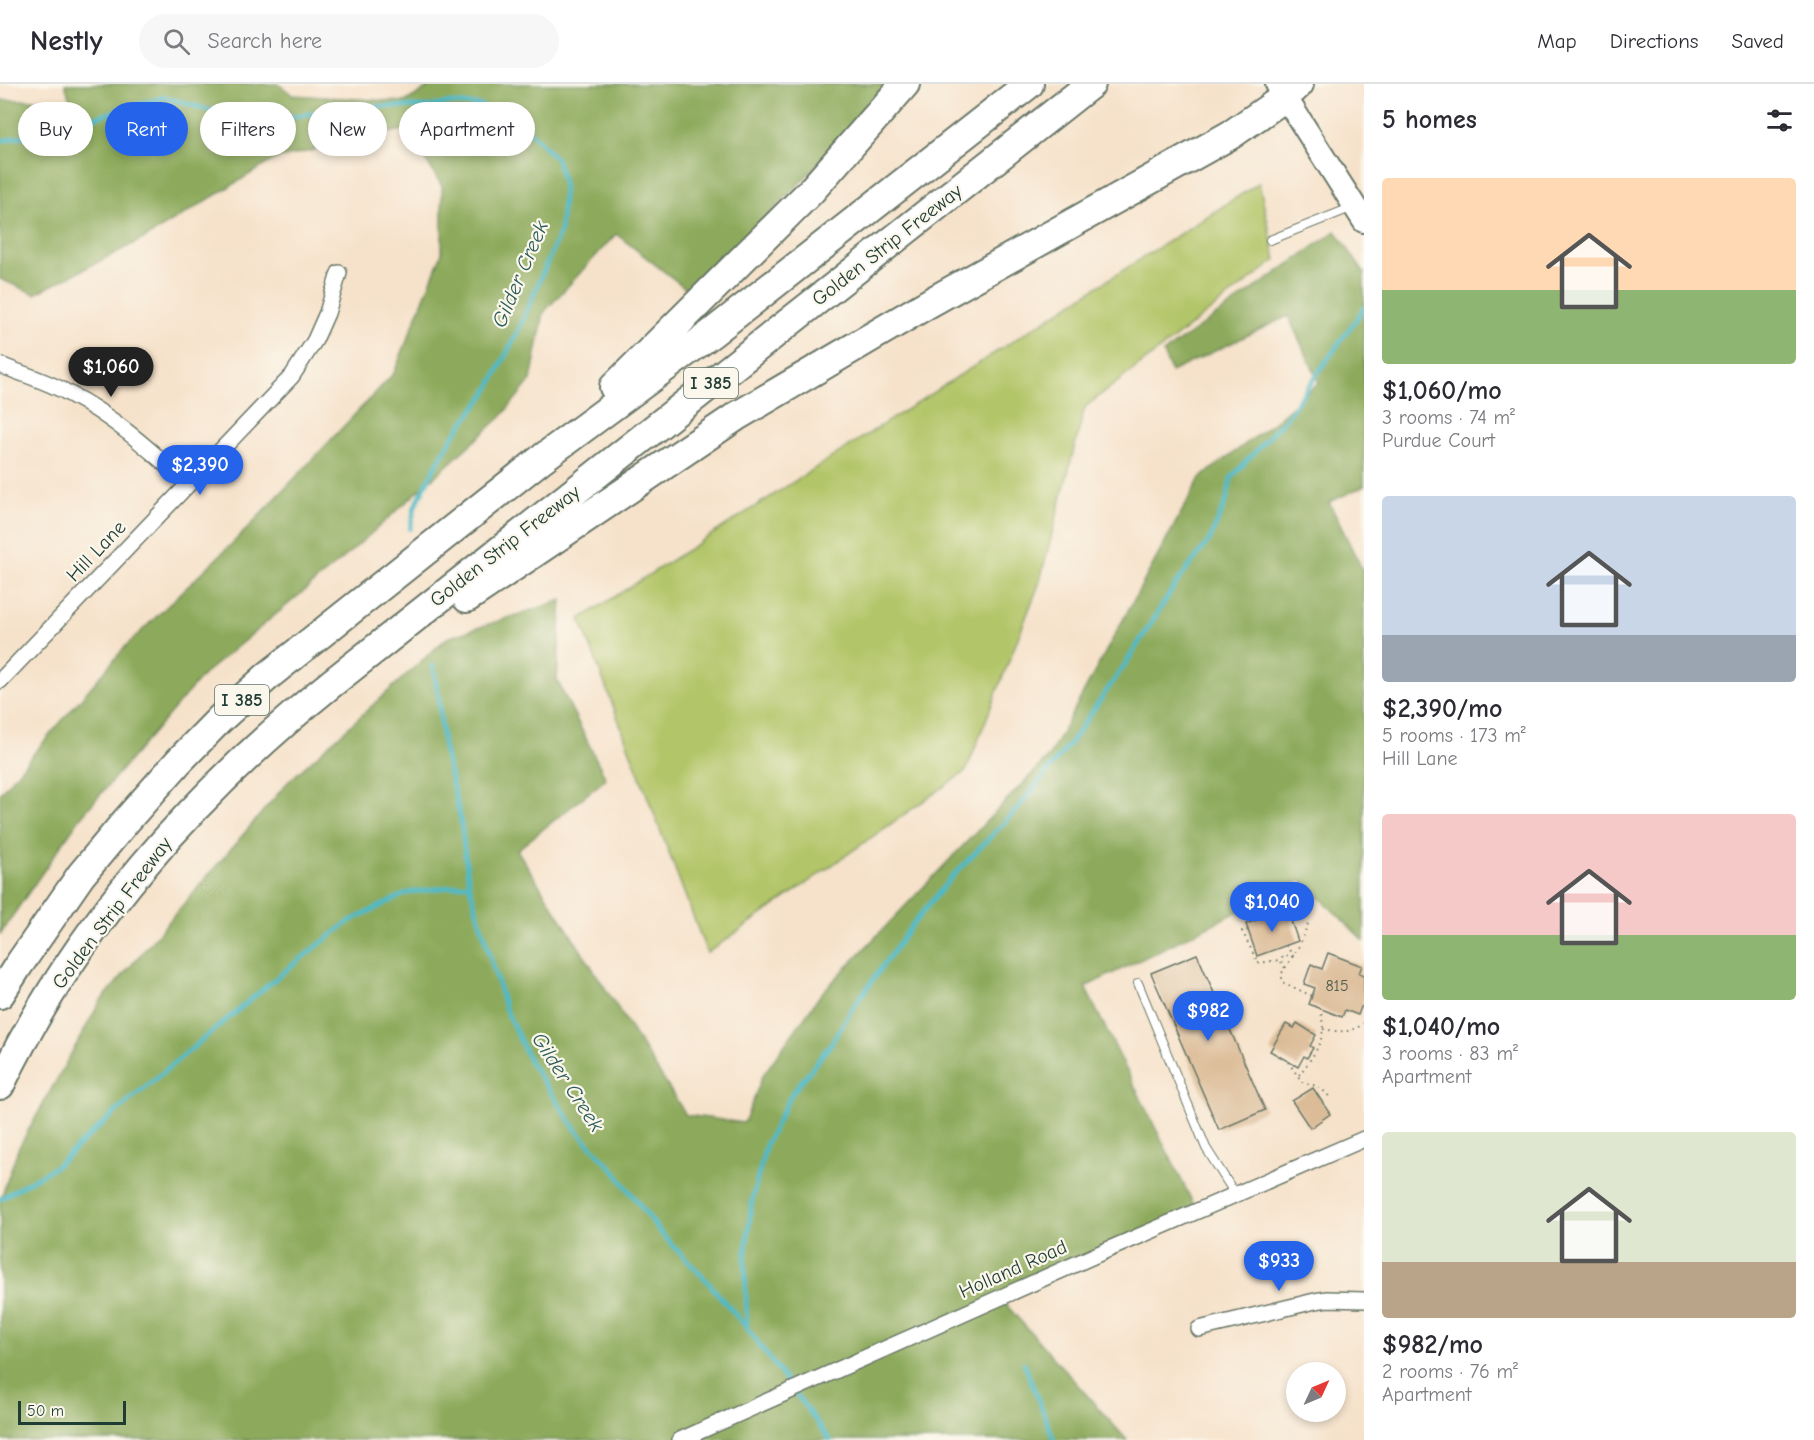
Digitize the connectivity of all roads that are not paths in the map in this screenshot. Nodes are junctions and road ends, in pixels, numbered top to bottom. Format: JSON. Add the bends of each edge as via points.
{"nodes":[{"id":1,"x":905,"y":84,"type":"edge"},
{"id":2,"x":1029,"y":84,"type":"edge"},
{"id":3,"x":1091,"y":84,"type":"edge"},
{"id":4,"x":1287,"y":88,"type":"edge"},
{"id":5,"x":1359,"y":214,"type":"edge"},
{"id":6,"x":1270,"y":240,"type":"dead end"},
{"id":7,"x":339,"y":273,"type":"dead end"},
{"id":8,"x":0,"y":365,"type":"edge"},
{"id":9,"x":540,"y":460,"type":"junction"},
{"id":10,"x":188,"y":484,"type":"junction"},
{"id":11,"x":0,"y":681,"type":"edge"},
{"id":12,"x":332,"y":683,"type":"junction"},
{"id":13,"x":1138,"y":983,"type":"dead end"},
{"id":14,"x":0,"y":994,"type":"edge"},
{"id":15,"x":0,"y":1085,"type":"edge"},
{"id":16,"x":1364,"y":1140,"type":"edge"},
{"id":17,"x":1235,"y":1194,"type":"junction"},
{"id":18,"x":1364,"y":1300,"type":"edge"},
{"id":19,"x":1199,"y":1329,"type":"dead end"},
{"id":20,"x":680,"y":1440,"type":"edge"}],
"edges":[{"from":1,"to":9,"type":"highway","via":[[810,192]]},
{"from":2,"to":9,"type":"highway","name":"Golden Strip Freeway","number":"I 385","via":[[712,333]]},
{"from":3,"to":12,"type":"highway","name":"Golden Strip Freeway","number":"I 385"},
{"from":4,"to":5,"type":"main road"},
{"from":4,"to":12,"type":"highway","via":[[1232,134],[931,302],[737,416]]},
{"from":5,"to":6,"type":"lane"},
{"from":7,"to":10,"type":"street","name":"Hill Lane","via":[[315,340],[292,376]]},
{"from":8,"to":10,"type":"street","via":[[66,391],[105,414]]},
{"from":9,"to":14,"type":"highway","name":"Golden Strip Freeway","number":"I 385","via":[[269,675],[220,719],[81,875]]},
{"from":10,"to":11,"type":"street","name":"Hill Lane"},
{"from":12,"to":15,"type":"highway","name":"Golden Strip Freeway","number":"I 385","via":[[243,759],[130,882],[54,989]]},
{"from":13,"to":17,"type":"lane","via":[[1206,1148]]},
{"from":16,"to":17,"type":"street","name":"Holland Road"},
{"from":17,"to":20,"type":"street","name":"Holland Road"},
{"from":18,"to":19,"type":"street","via":[[1315,1301]]}]}
